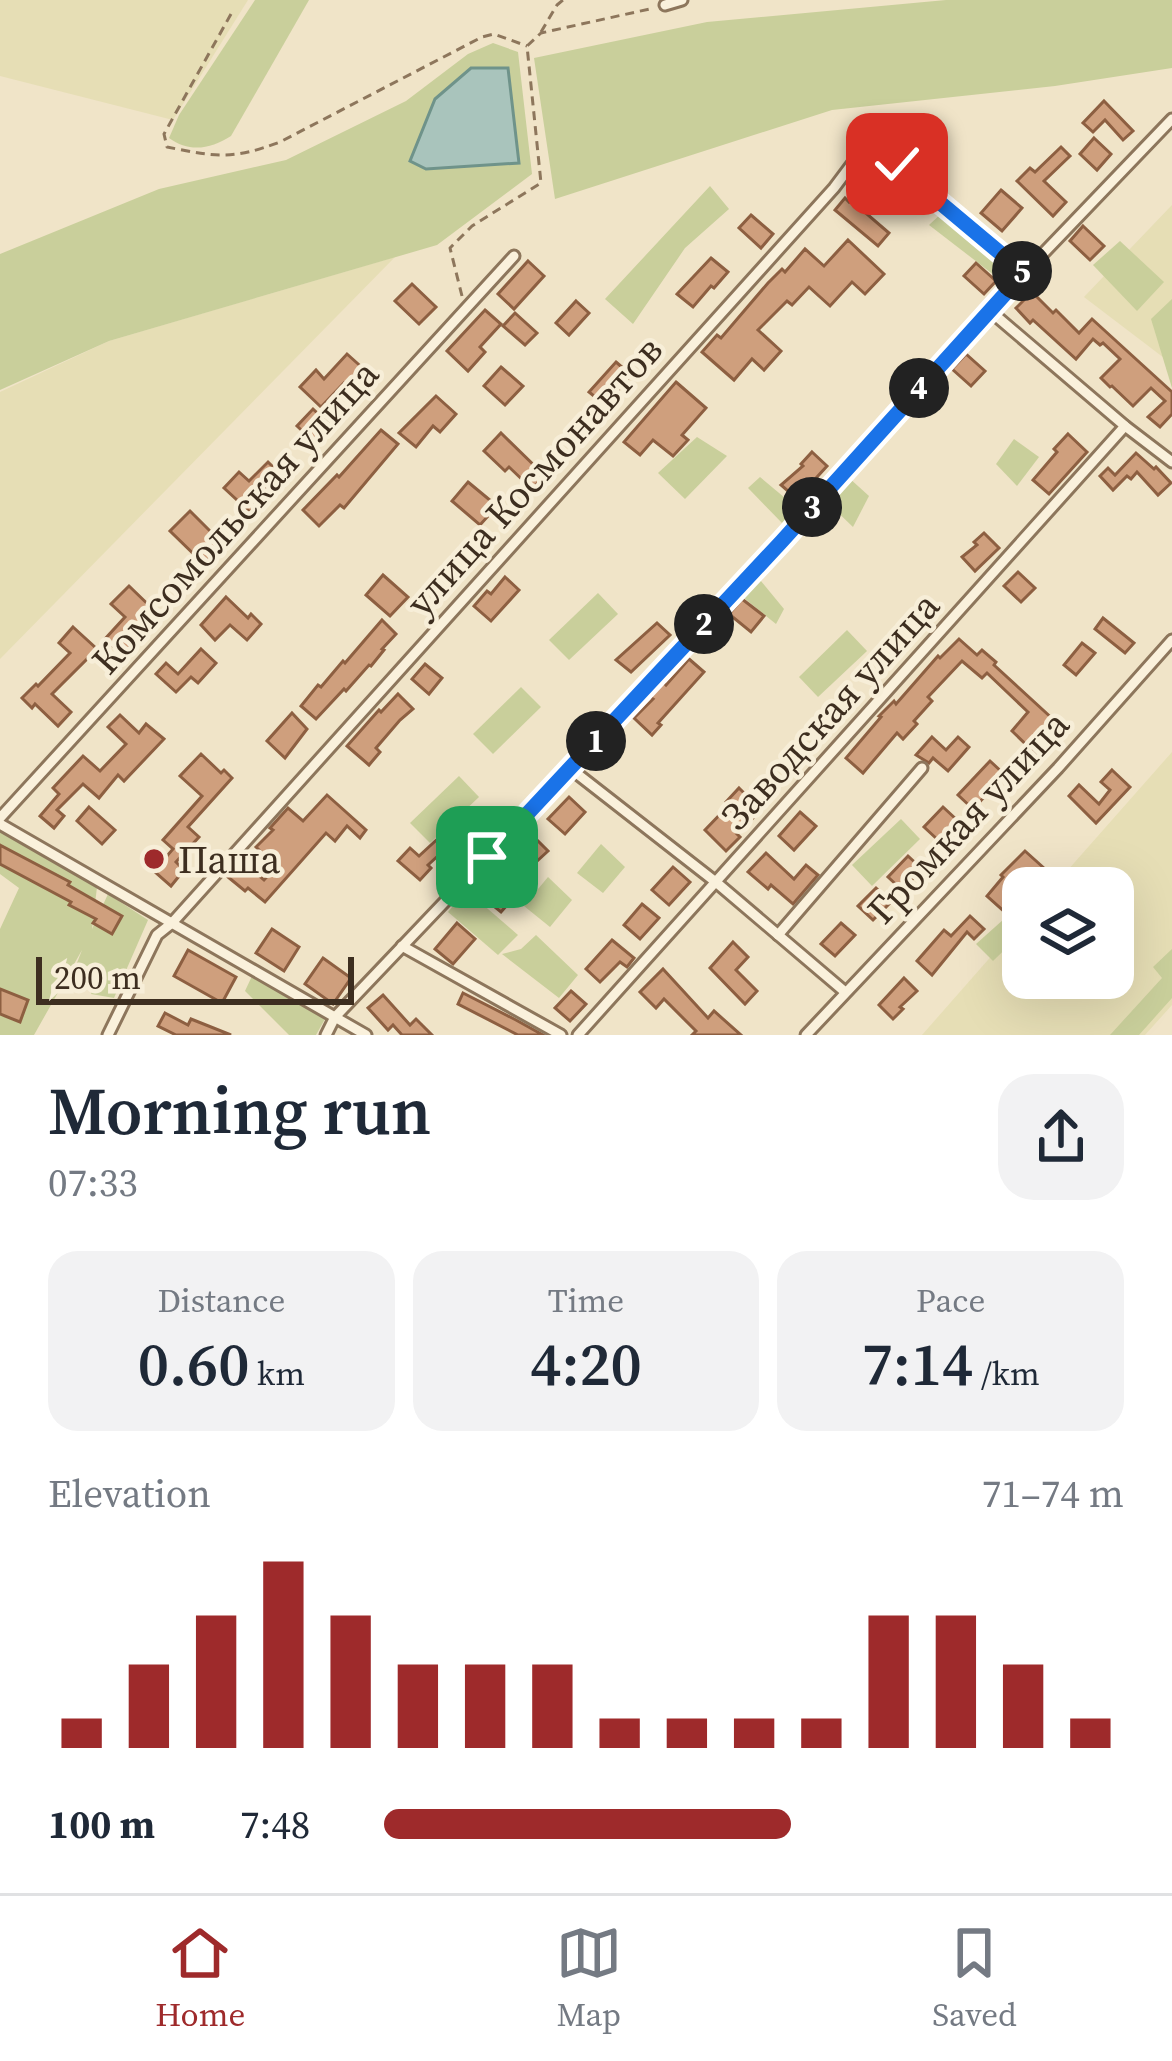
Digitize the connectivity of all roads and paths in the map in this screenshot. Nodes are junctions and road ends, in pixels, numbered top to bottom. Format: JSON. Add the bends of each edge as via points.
{"nodes":[{"id":1,"x":563,"y":0,"type":"edge"},
{"id":2,"x":682,"y":0,"type":"edge"},
{"id":3,"x":665,"y":5,"type":"joint"},
{"id":4,"x":230,"y":14,"type":"dead end"},
{"id":5,"x":541,"y":33,"type":"junction"},
{"id":6,"x":527,"y":46,"type":"junction"},
{"id":7,"x":1172,"y":118,"type":"edge"},
{"id":8,"x":514,"y":256,"type":"dead end"},
{"id":9,"x":1024,"y":273,"type":"junction"},
{"id":10,"x":465,"y":310,"type":"junction"},
{"id":11,"x":989,"y":310,"type":"junction"},
{"id":12,"x":1125,"y":426,"type":"junction"},
{"id":13,"x":1172,"y":462,"type":"edge"},
{"id":14,"x":1172,"y":640,"type":"edge"},
{"id":15,"x":922,"y":768,"type":"dead end"},
{"id":16,"x":571,"y":769,"type":"junction"},
{"id":17,"x":0,"y":821,"type":"edge"},
{"id":18,"x":717,"y":883,"type":"junction"},
{"id":19,"x":172,"y":922,"type":"junction"},
{"id":20,"x":778,"y":935,"type":"junction"},
{"id":21,"x":402,"y":946,"type":"junction"},
{"id":22,"x":844,"y":992,"type":"junction"},
{"id":23,"x":335,"y":1017,"type":"junction"},
{"id":24,"x":108,"y":1035,"type":"edge"},
{"id":25,"x":326,"y":1035,"type":"edge"},
{"id":26,"x":366,"y":1035,"type":"edge"},
{"id":27,"x":561,"y":1035,"type":"edge"},
{"id":28,"x":578,"y":1035,"type":"edge"},
{"id":29,"x":806,"y":1035,"type":"edge"}],
"edges":[{"from":1,"to":5,"type":"path"},
{"from":2,"to":3,"type":"street"},
{"from":3,"to":5,"type":"path"},
{"from":4,"to":6,"type":"path","via":[[164,134],[167,147],[249,153],[482,37]]},
{"from":5,"to":6,"type":"path"},
{"from":6,"to":10,"type":"path","via":[[542,183],[451,248]]},
{"from":7,"to":9,"type":"street"},
{"from":8,"to":10,"type":"street","name":"Комсомольская улица"},
{"from":9,"to":11,"type":"street"},
{"from":9,"to":19,"type":"street","name":"улица Космонавтов","via":[[913,180],[897,164],[892,132],[879,128],[835,188]]},
{"from":10,"to":17,"type":"street","name":"Комсомольская улица"},
{"from":11,"to":12,"type":"street"},
{"from":11,"to":16,"type":"street"},
{"from":12,"to":13,"type":"street"},
{"from":12,"to":18,"type":"street","name":"Заводская улица"},
{"from":14,"to":22,"type":"street","name":"Громкая улица"},
{"from":15,"to":20,"type":"street"},
{"from":16,"to":18,"type":"street"},
{"from":16,"to":21,"type":"street"},
{"from":17,"to":19,"type":"street"},
{"from":18,"to":20,"type":"street"},
{"from":18,"to":28,"type":"street","name":"Заводская улица"},
{"from":19,"to":23,"type":"street"},
{"from":19,"to":24,"type":"street","name":"улица Космонавтов"},
{"from":20,"to":22,"type":"street"},
{"from":21,"to":23,"type":"street"},
{"from":21,"to":27,"type":"street"},
{"from":22,"to":29,"type":"street","name":"Громкая улица"},
{"from":23,"to":25,"type":"street"},
{"from":23,"to":26,"type":"street"}]}
